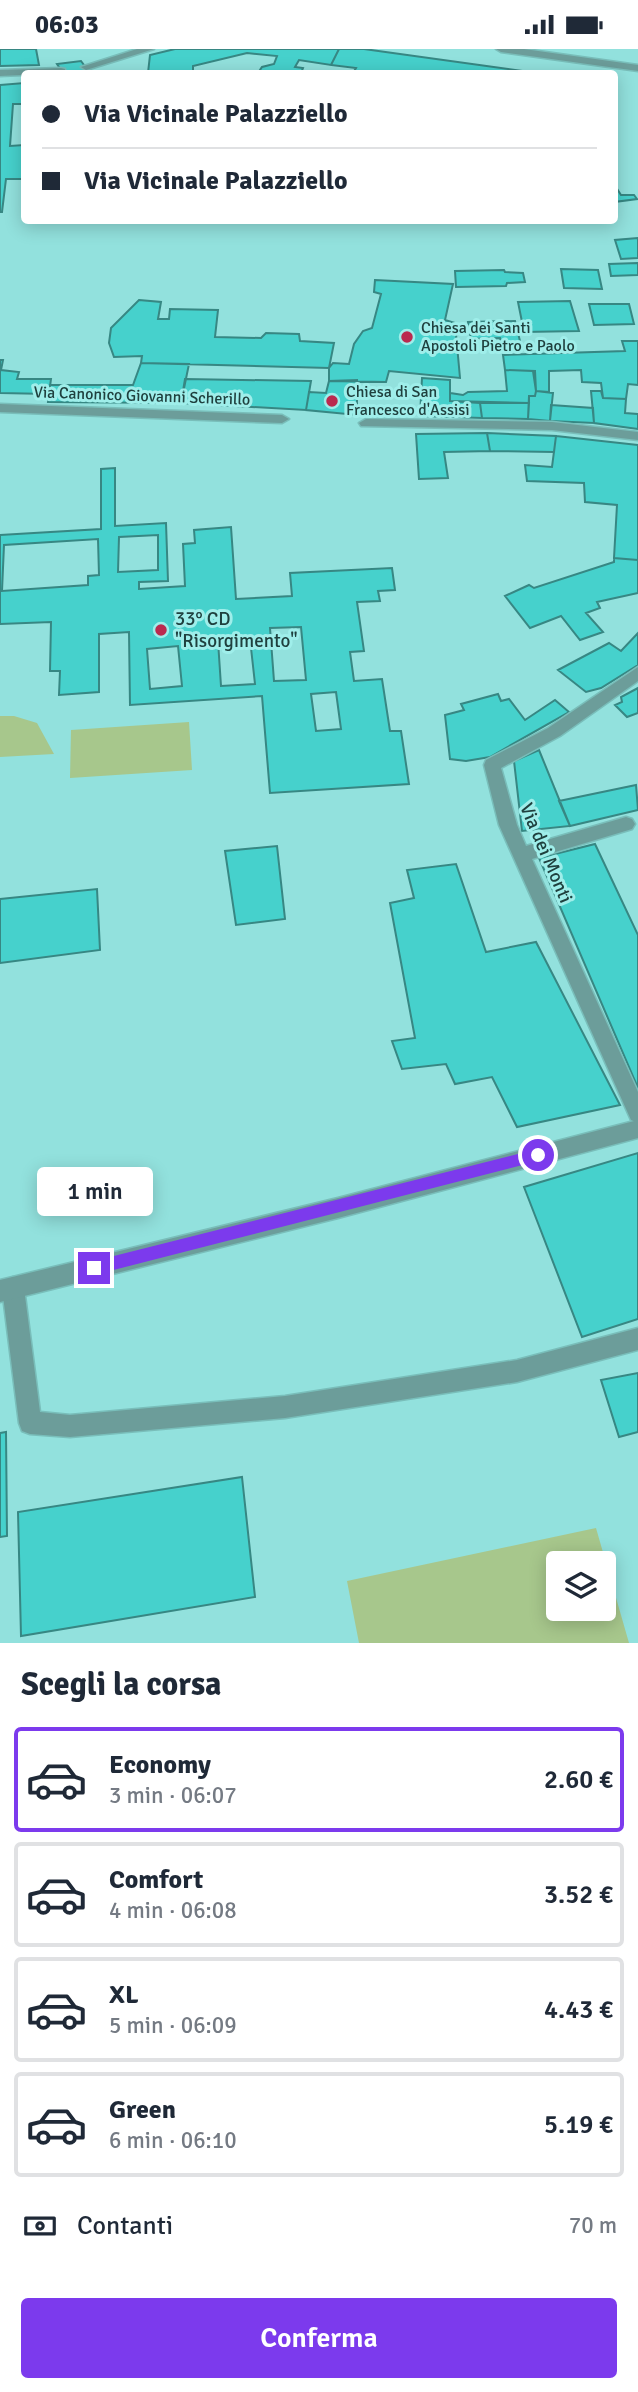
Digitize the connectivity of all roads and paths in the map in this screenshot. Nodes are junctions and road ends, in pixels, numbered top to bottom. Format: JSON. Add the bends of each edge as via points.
{"nodes":[{"id":1,"x":149,"y":49,"type":"edge"},
{"id":2,"x":501,"y":49,"type":"edge"},
{"id":3,"x":86,"y":67,"type":"dead end"},
{"id":4,"x":638,"y":68,"type":"edge"},
{"id":5,"x":21,"y":72,"type":"edge"},
{"id":6,"x":0,"y":73,"type":"edge"},
{"id":7,"x":0,"y":408,"type":"edge"},
{"id":8,"x":282,"y":419,"type":"dead end"},
{"id":9,"x":366,"y":422,"type":"dead end"},
{"id":10,"x":638,"y":436,"type":"edge"},
{"id":11,"x":638,"y":673,"type":"edge"},
{"id":12,"x":626,"y":824,"type":"dead end"},
{"id":13,"x":523,"y":854,"type":"junction"},
{"id":14,"x":638,"y":1114,"type":"edge"},
{"id":15,"x":638,"y":1129,"type":"edge"},
{"id":16,"x":6,"y":1289,"type":"edge"},
{"id":17,"x":638,"y":1339,"type":"edge"}],
"edges":[{"from":1,"to":3,"type":"street","via":[[133,59]]},
{"from":2,"to":4,"type":"street"},
{"from":5,"to":6,"type":"street"},
{"from":7,"to":8,"type":"street","name":"Via Canonico Giovanni Scherillo"},
{"from":9,"to":10,"type":"street","via":[[552,426]]},
{"from":11,"to":13,"type":"street","name":"Via dei Monti","via":[[554,731],[492,765],[508,825]]},
{"from":12,"to":13,"type":"street"},
{"from":13,"to":14,"type":"street","name":"Via dei Monti"},
{"from":15,"to":16,"type":"street"},
{"from":16,"to":17,"type":"street","via":[[30,1423],[70,1426],[285,1407],[517,1371]]}]}
